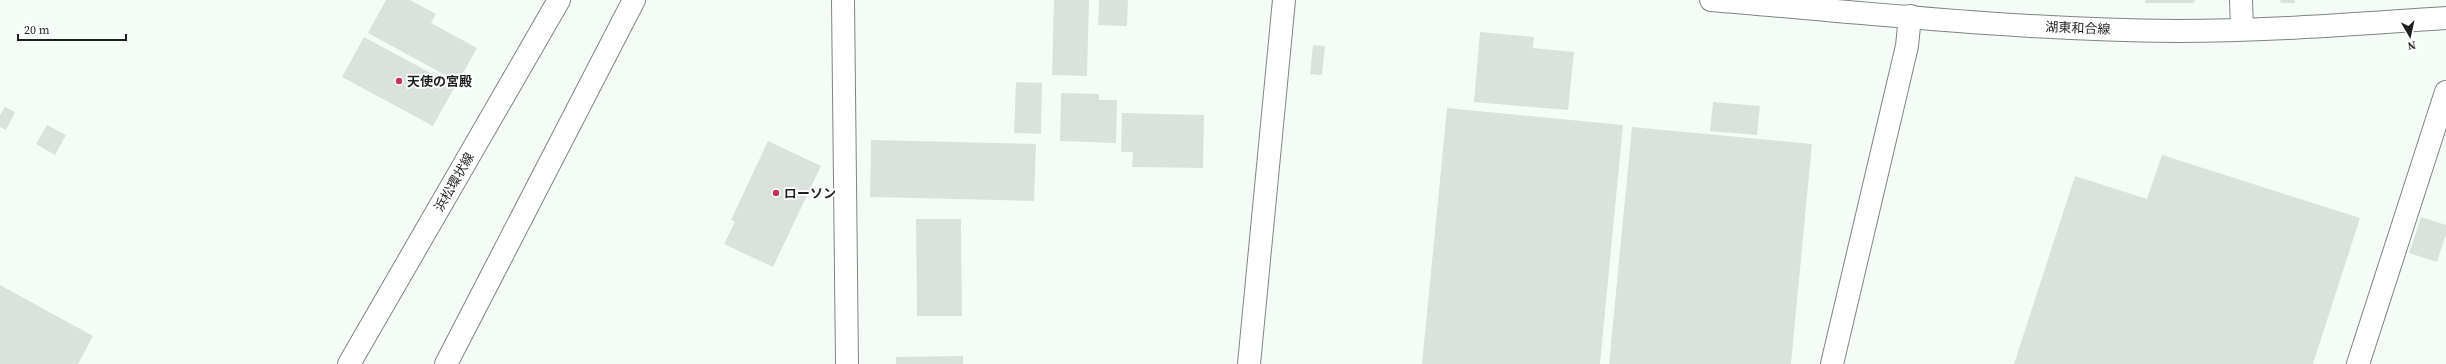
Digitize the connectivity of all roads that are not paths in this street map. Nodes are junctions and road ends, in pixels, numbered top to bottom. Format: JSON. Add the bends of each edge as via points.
{"nodes":[{"id":1,"x":559,"y":0,"type":"edge"},
{"id":2,"x":634,"y":0,"type":"edge"},
{"id":3,"x":843,"y":0,"type":"edge"},
{"id":4,"x":1284,"y":0,"type":"edge"},
{"id":5,"x":1711,"y":0,"type":"edge"},
{"id":6,"x":2241,"y":0,"type":"edge"},
{"id":7,"x":1740,"y":1,"type":"edge"},
{"id":8,"x":1910,"y":16,"type":"junction"},
{"id":9,"x":2446,"y":18,"type":"edge"},
{"id":10,"x":2242,"y":29,"type":"junction"},
{"id":11,"x":2446,"y":92,"type":"edge"},
{"id":12,"x":349,"y":364,"type":"edge"},
{"id":13,"x":446,"y":364,"type":"edge"},
{"id":14,"x":847,"y":364,"type":"edge"},
{"id":15,"x":1249,"y":364,"type":"edge"},
{"id":16,"x":1832,"y":364,"type":"edge"},
{"id":17,"x":2358,"y":364,"type":"edge"}],
"edges":[{"from":1,"to":12,"type":"main road","name":"浜松環状線"},
{"from":2,"to":13,"type":"main road"},
{"from":3,"to":14,"type":"main road"},
{"from":4,"to":15,"type":"main road"},
{"from":5,"to":7,"type":"main road","name":"湖東和合線"},
{"from":6,"to":10,"type":"main road"},
{"from":7,"to":8,"type":"main road","name":"湖東和合線"},
{"from":8,"to":10,"type":"main road","name":"湖東和合線","via":[[2068,28],[2176,31]]},
{"from":8,"to":16,"type":"main road","via":[[1907,46]]},
{"from":9,"to":10,"type":"main road","name":"湖東和合線"},
{"from":11,"to":17,"type":"main road"}]}
